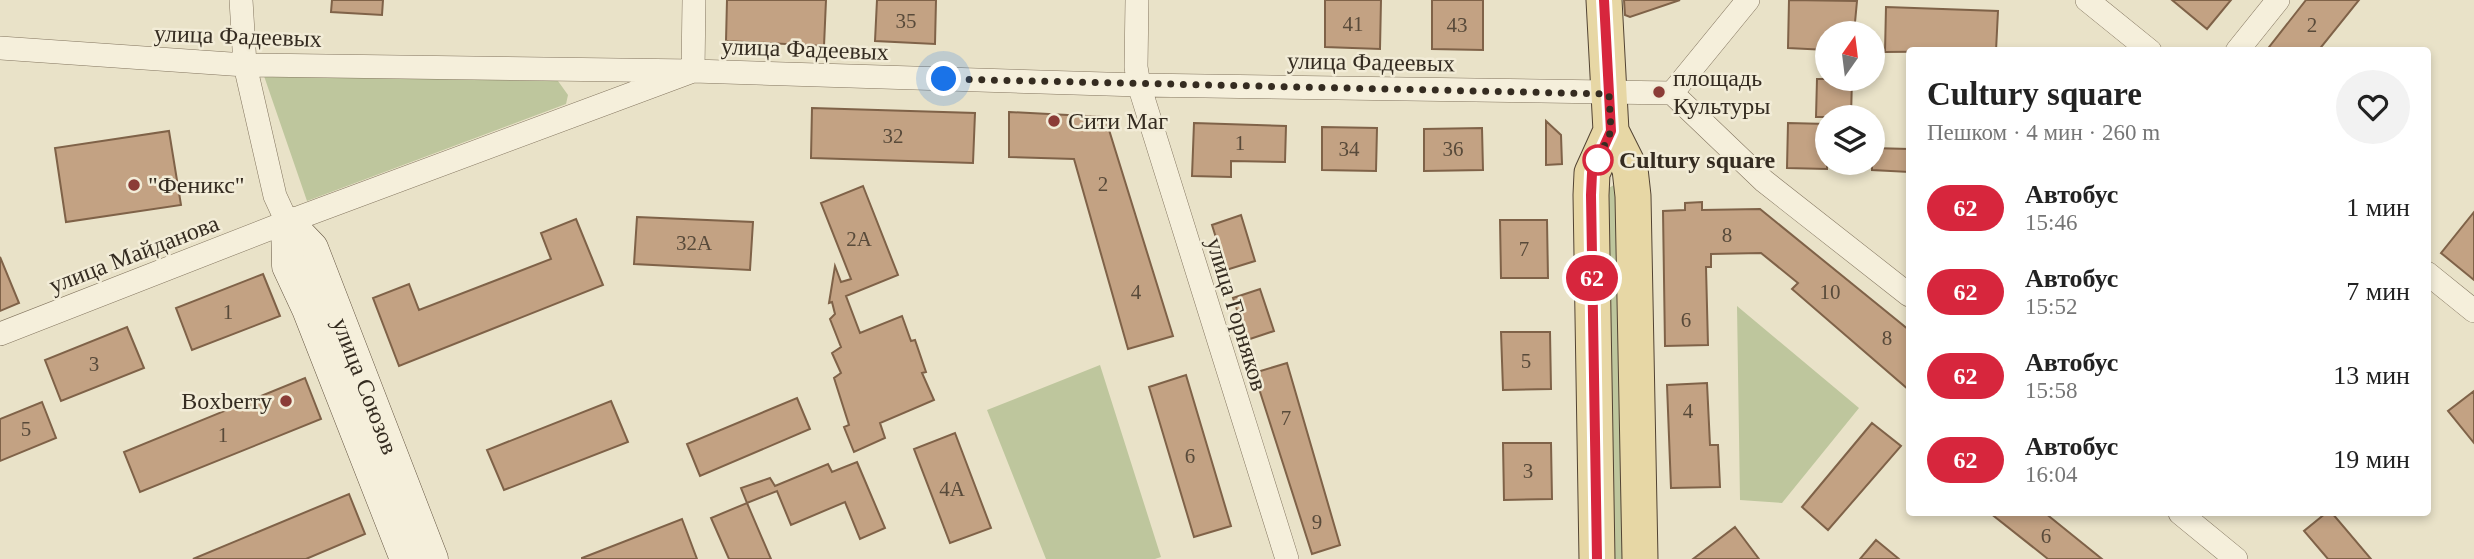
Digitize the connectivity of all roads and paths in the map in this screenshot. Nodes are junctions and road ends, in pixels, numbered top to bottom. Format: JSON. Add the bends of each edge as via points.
{"nodes":[{"id":1,"x":241,"y":0,"type":"edge"},
{"id":2,"x":694,"y":0,"type":"edge"},
{"id":3,"x":1138,"y":0,"type":"edge"},
{"id":4,"x":1604,"y":0,"type":"edge"},
{"id":5,"x":1748,"y":0,"type":"edge"},
{"id":6,"x":2087,"y":0,"type":"edge"},
{"id":7,"x":2278,"y":0,"type":"edge"},
{"id":8,"x":2145,"y":47,"type":"edge"},
{"id":9,"x":2240,"y":47,"type":"edge"},
{"id":10,"x":0,"y":48,"type":"edge"},
{"id":11,"x":245,"y":65,"type":"junction"},
{"id":12,"x":693,"y":71,"type":"junction"},
{"id":13,"x":1139,"y":85,"type":"junction"},
{"id":14,"x":1672,"y":93,"type":"junction"},
{"id":15,"x":1609,"y":94,"type":"junction"},
{"id":16,"x":1611,"y":131,"type":"junction"},
{"id":17,"x":287,"y":222,"type":"junction"},
{"id":18,"x":2431,"y":276,"type":"edge"},
{"id":19,"x":1906,"y":293,"type":"edge"},
{"id":20,"x":2474,"y":311,"type":"edge"},
{"id":21,"x":0,"y":334,"type":"edge"},
{"id":22,"x":2184,"y":516,"type":"edge"},
{"id":23,"x":406,"y":559,"type":"edge"},
{"id":24,"x":432,"y":559,"type":"edge"},
{"id":25,"x":1287,"y":559,"type":"edge"},
{"id":26,"x":1597,"y":559,"type":"edge"},
{"id":27,"x":1640,"y":559,"type":"edge"},
{"id":28,"x":2236,"y":559,"type":"edge"}],
"edges":[{"from":1,"to":11,"type":"street","name":"улица Союзов"},
{"from":2,"to":12,"type":"street"},
{"from":3,"to":13,"type":"street","name":"улица Горняков"},
{"from":4,"to":15,"type":"main road"},
{"from":5,"to":14,"type":"street"},
{"from":6,"to":8,"type":"street"},
{"from":7,"to":9,"type":"street"},
{"from":10,"to":11,"type":"street","name":"улица Фадеевых"},
{"from":11,"to":12,"type":"street","name":"улица Фадеевых"},
{"from":11,"to":17,"type":"street","name":"улица Союзов","via":[[275,196]]},
{"from":12,"to":13,"type":"street","name":"улица Фадеевых"},
{"from":12,"to":17,"type":"street","name":"улица Майданова"},
{"from":13,"to":15,"type":"street","name":"улица Фадеевых"},
{"from":13,"to":25,"type":"street","name":"улица Горняков"},
{"from":14,"to":15,"type":"street"},
{"from":14,"to":19,"type":"street","via":[[1764,181]]},
{"from":15,"to":16,"type":"main road"},
{"from":16,"to":26,"type":"main road","via":[[1592,173],[1591,195]]},
{"from":16,"to":27,"type":"main road","via":[[1630,169],[1633,196]]},
{"from":17,"to":21,"type":"street","name":"улица Майданова"},
{"from":17,"to":23,"type":"street","name":"улица Союзов","via":[[288,266]]},
{"from":17,"to":24,"type":"street","name":"улица Союзов","via":[[312,248]]},
{"from":18,"to":20,"type":"street"},
{"from":22,"to":28,"type":"street"}]}
